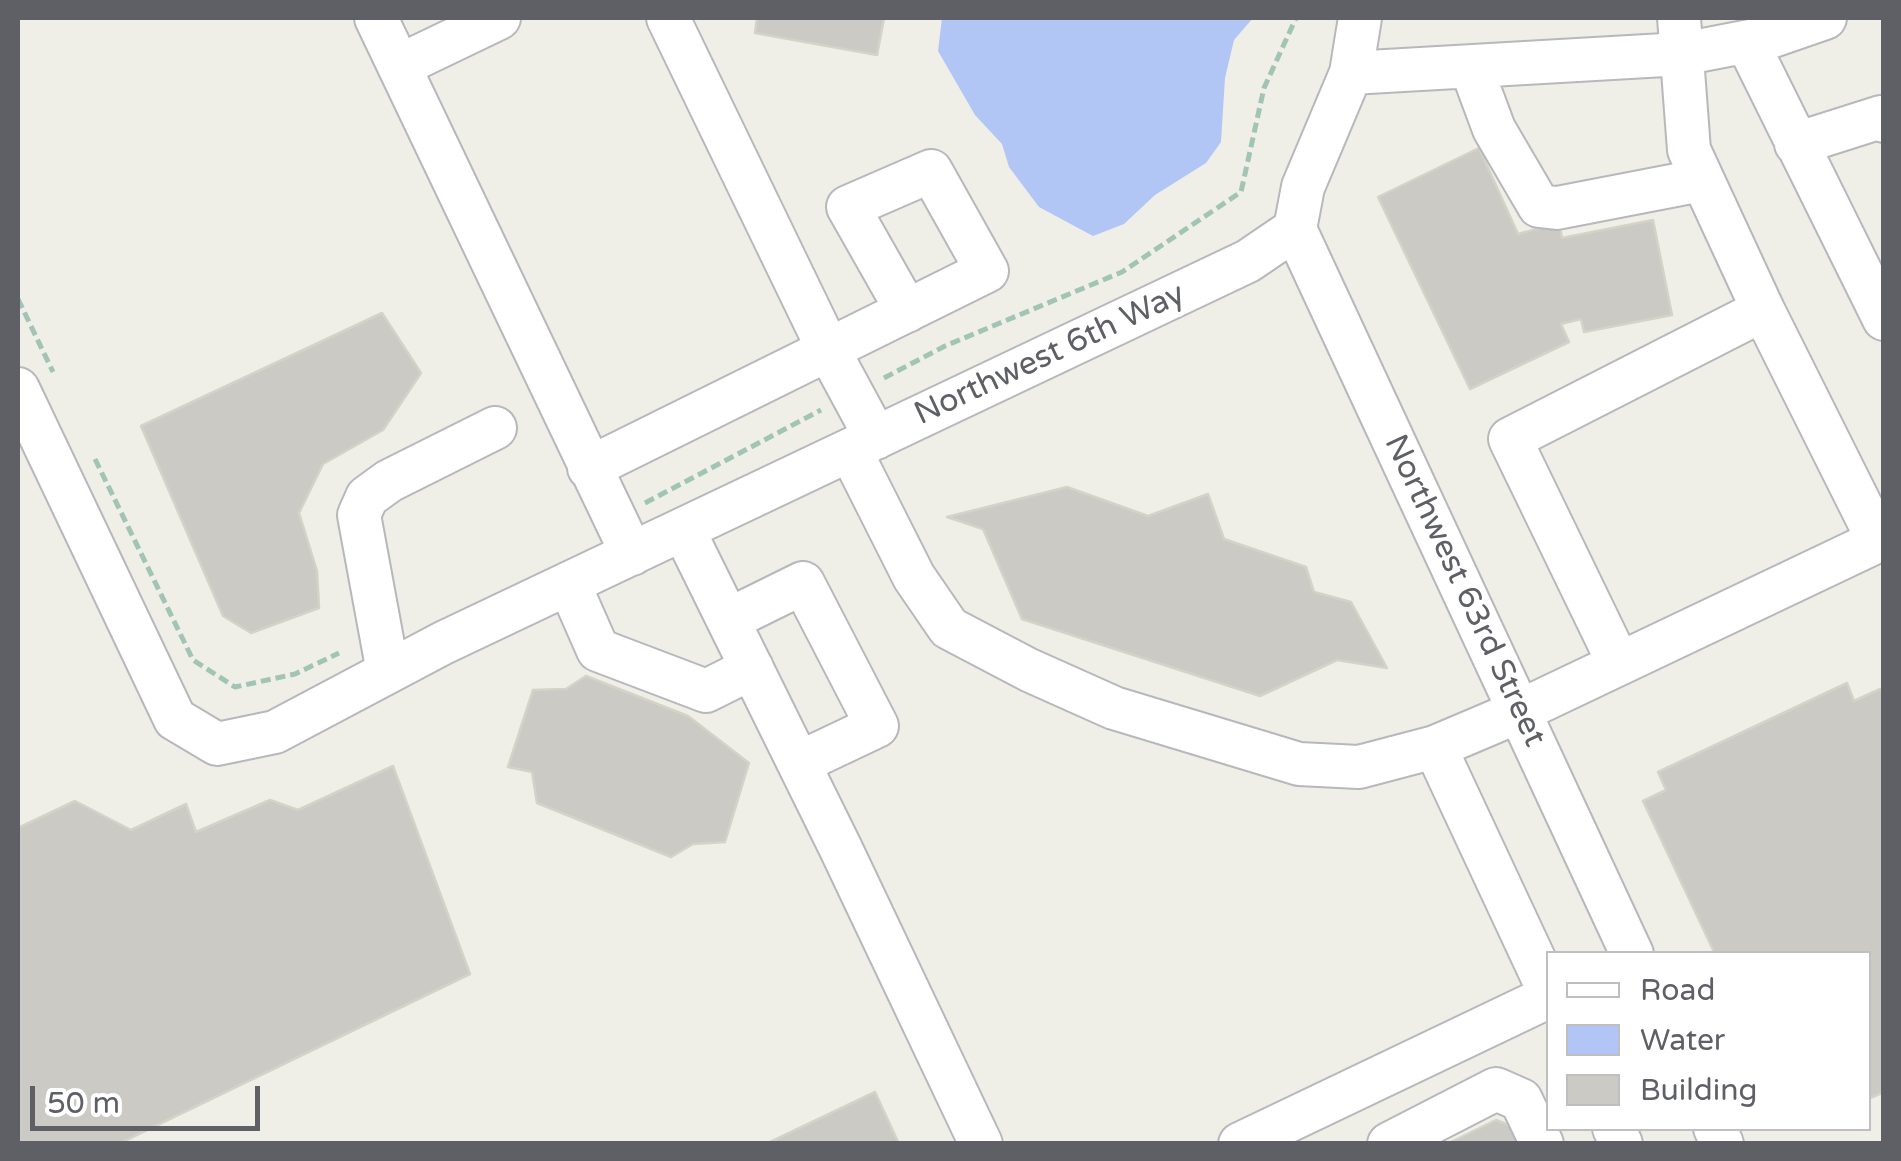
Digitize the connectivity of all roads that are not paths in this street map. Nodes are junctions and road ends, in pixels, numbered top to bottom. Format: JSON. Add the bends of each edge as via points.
{"nodes":[{"id":1,"x":376,"y":18,"type":"edge"},
{"id":2,"x":500,"y":18,"type":"edge"},
{"id":3,"x":668,"y":18,"type":"edge"},
{"id":4,"x":1360,"y":18,"type":"edge"},
{"id":5,"x":1825,"y":18,"type":"edge"},
{"id":6,"x":1680,"y":36,"type":"edge"},
{"id":7,"x":1746,"y":42,"type":"junction"},
{"id":8,"x":399,"y":66,"type":"junction"},
{"id":9,"x":1471,"y":66,"type":"junction"},
{"id":10,"x":1351,"y":73,"type":"junction"},
{"id":11,"x":1884,"y":121,"type":"edge"},
{"id":12,"x":1796,"y":144,"type":"junction"},
{"id":13,"x":1702,"y":180,"type":"junction"},
{"id":14,"x":1296,"y":229,"type":"junction"},
{"id":15,"x":1763,"y":310,"type":"junction"},
{"id":16,"x":907,"y":311,"type":"dead end"},
{"id":17,"x":1884,"y":319,"type":"edge"},
{"id":18,"x":829,"y":351,"type":"junction"},
{"id":19,"x":18,"y":389,"type":"edge"},
{"id":20,"x":495,"y":428,"type":"dead end"},
{"id":21,"x":863,"y":444,"type":"junction"},
{"id":22,"x":589,"y":468,"type":"junction"},
{"id":23,"x":684,"y":530,"type":"junction"},
{"id":24,"x":1881,"y":539,"type":"edge"},
{"id":25,"x":632,"y":554,"type":"junction"},
{"id":26,"x":569,"y":584,"type":"junction"},
{"id":27,"x":728,"y":620,"type":"junction"},
{"id":28,"x":1619,"y":664,"type":"junction"},
{"id":29,"x":752,"y":668,"type":"junction"},
{"id":30,"x":388,"y":672,"type":"junction"},
{"id":31,"x":1520,"y":712,"type":"junction"},
{"id":32,"x":1435,"y":747,"type":"junction"},
{"id":33,"x":799,"y":764,"type":"junction"},
{"id":34,"x":1631,"y":951,"type":"edge"},
{"id":35,"x":1546,"y":985,"type":"edge"},
{"id":36,"x":1546,"y":998,"type":"edge"},
{"id":37,"x":981,"y":1144,"type":"edge"},
{"id":38,"x":1240,"y":1144,"type":"edge"},
{"id":39,"x":1389,"y":1144,"type":"edge"},
{"id":40,"x":1542,"y":1144,"type":"edge"}],
"edges":[{"from":1,"to":8,"type":"street"},
{"from":2,"to":8,"type":"street"},
{"from":3,"to":18,"type":"street"},
{"from":4,"to":10,"type":"street"},
{"from":5,"to":7,"type":"street"},
{"from":6,"to":7,"type":"street"},
{"from":6,"to":9,"type":"street"},
{"from":6,"to":13,"type":"street","via":[[1689,150]]},
{"from":7,"to":12,"type":"street"},
{"from":8,"to":22,"type":"street"},
{"from":9,"to":10,"type":"street"},
{"from":9,"to":13,"type":"street","via":[[1494,129],[1539,206]]},
{"from":10,"to":14,"type":"street","via":[[1303,186]]},
{"from":11,"to":12,"type":"street"},
{"from":12,"to":17,"type":"street"},
{"from":13,"to":15,"type":"street"},
{"from":14,"to":21,"type":"street","name":"Northwest 6th Way","via":[[1248,261]]},
{"from":14,"to":31,"type":"street","name":"Northwest 63rd Street"},
{"from":15,"to":24,"type":"street"},
{"from":15,"to":28,"type":"street","via":[[1510,439]]},
{"from":16,"to":18,"type":"street"},
{"from":18,"to":21,"type":"street"},
{"from":18,"to":22,"type":"street"},
{"from":19,"to":30,"type":"street","name":"Northwest 6th Way","via":[[175,718],[217,744],[275,732]]},
{"from":20,"to":30,"type":"street","via":[[367,496],[359,515]]},
{"from":21,"to":23,"type":"street","name":"Northwest 6th Way"},
{"from":21,"to":32,"type":"street","via":[[914,577],[949,628],[1028,670],[1114,708],[1299,764],[1360,767]]},
{"from":22,"to":25,"type":"street"},
{"from":23,"to":25,"type":"street","name":"Northwest 6th Way"},
{"from":23,"to":27,"type":"street"},
{"from":24,"to":28,"type":"street"},
{"from":25,"to":26,"type":"street","name":"Northwest 6th Way"},
{"from":26,"to":29,"type":"street","via":[[598,650],[706,690]]},
{"from":26,"to":30,"type":"street","name":"Northwest 6th Way"},
{"from":27,"to":29,"type":"street"},
{"from":27,"to":33,"type":"street","via":[[803,584],[877,726]]},
{"from":28,"to":31,"type":"street"},
{"from":29,"to":33,"type":"street"},
{"from":31,"to":32,"type":"street"},
{"from":31,"to":34,"type":"street","name":"Northwest 63rd Street"},
{"from":32,"to":35,"type":"street"},
{"from":33,"to":37,"type":"street"},
{"from":36,"to":38,"type":"street"},
{"from":39,"to":40,"type":"street","via":[[1496,1090],[1520,1100]]}]}
